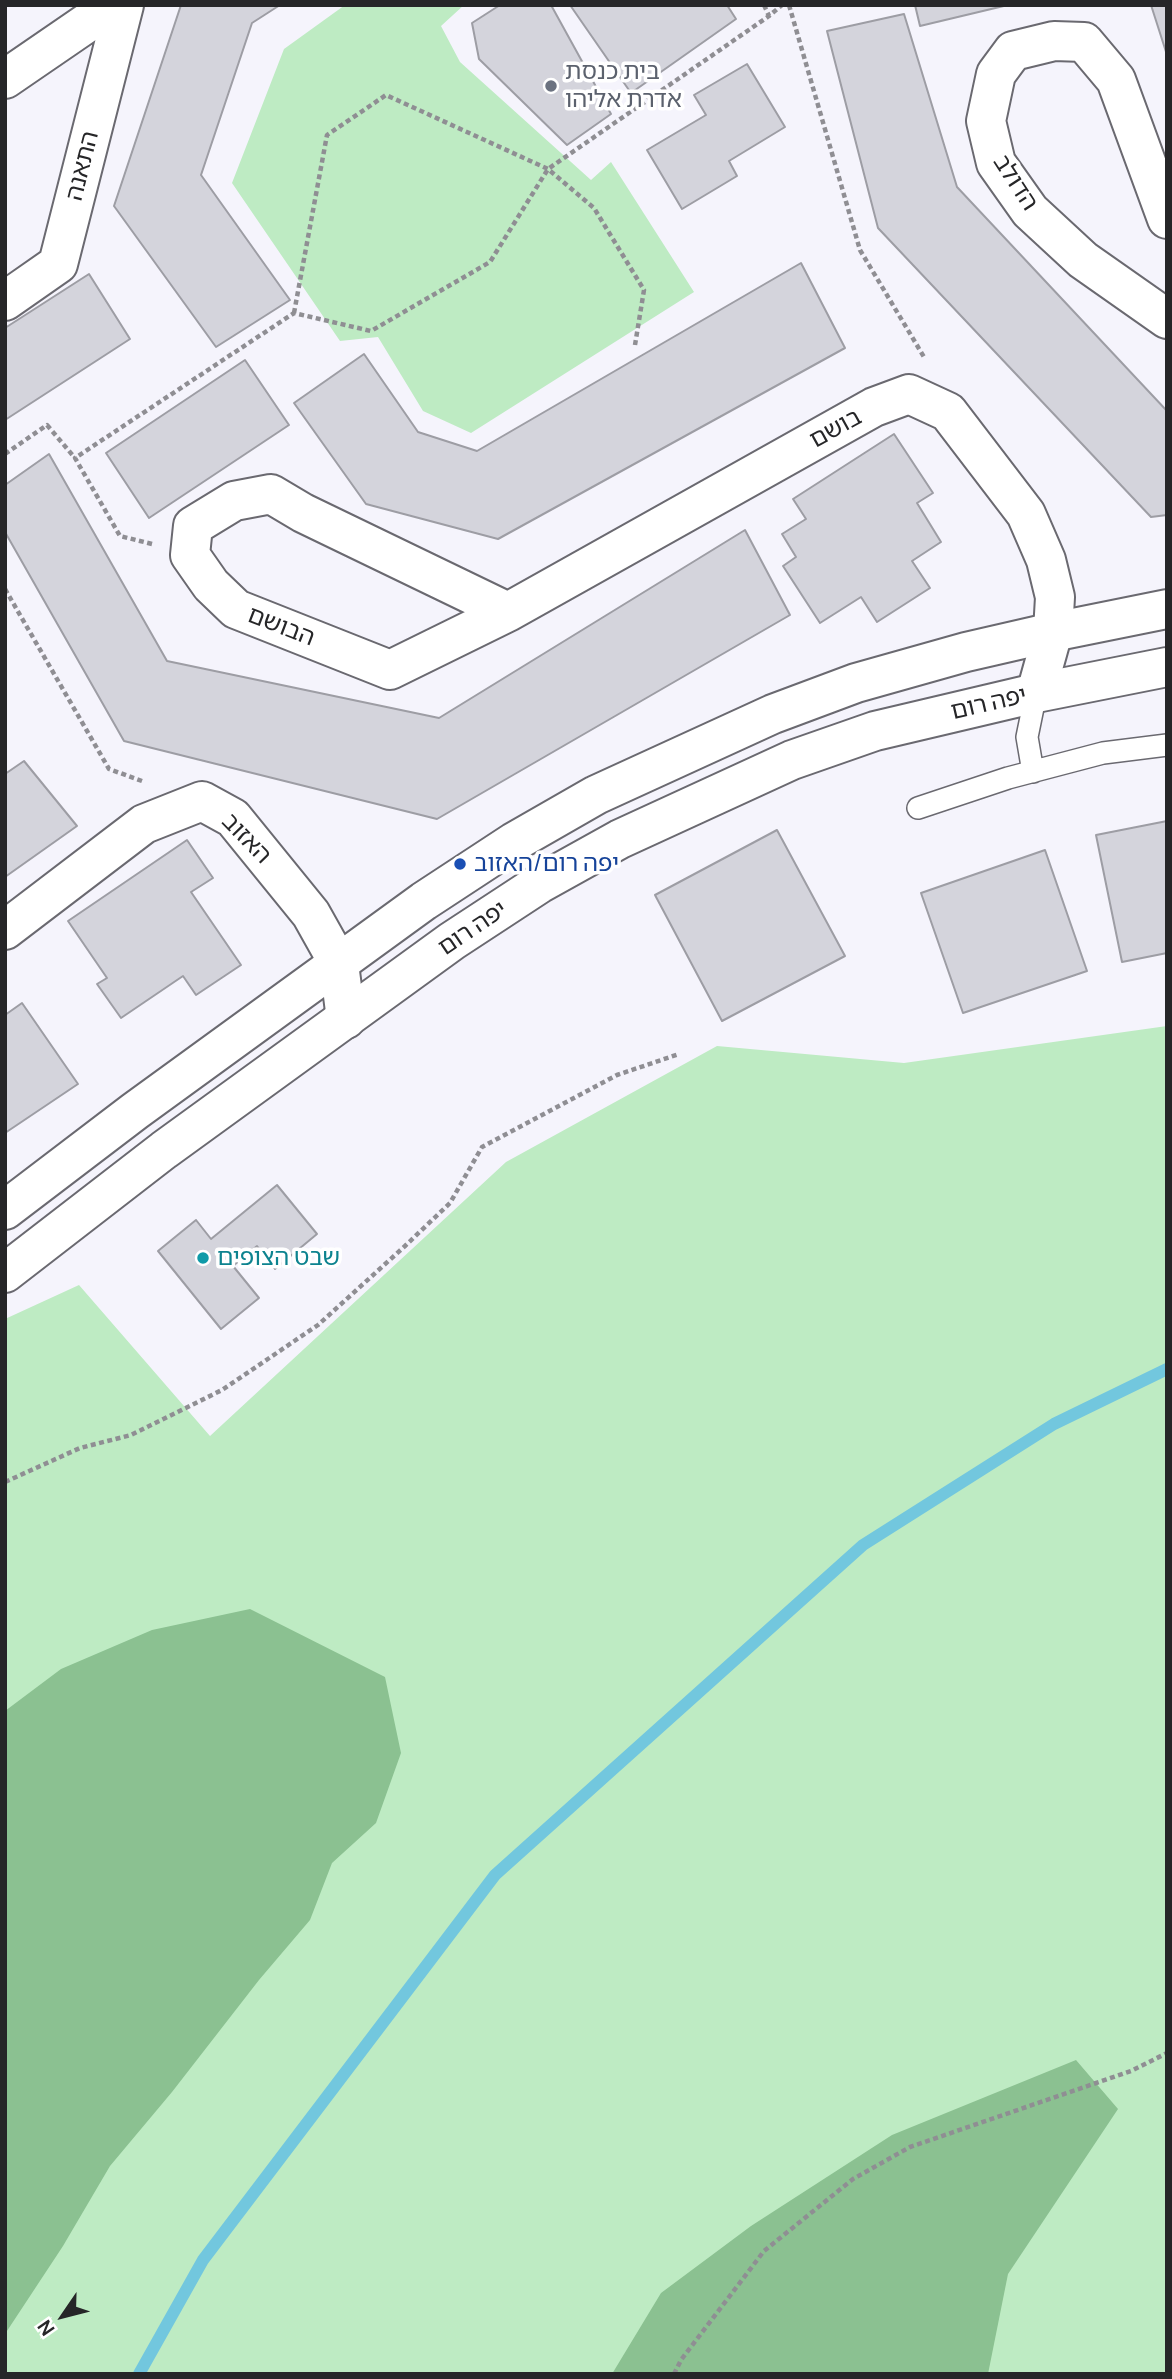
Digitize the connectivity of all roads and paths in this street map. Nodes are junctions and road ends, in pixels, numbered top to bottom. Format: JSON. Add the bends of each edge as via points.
{"nodes":[{"id":1,"x":113,"y":5,"type":"edge"},
{"id":2,"x":124,"y":5,"type":"edge"},
{"id":3,"x":764,"y":5,"type":"edge"},
{"id":4,"x":782,"y":5,"type":"edge"},
{"id":5,"x":789,"y":5,"type":"edge"},
{"id":6,"x":769,"y":16,"type":"junction"},
{"id":7,"x":5,"y":79,"type":"edge"},
{"id":8,"x":548,"y":169,"type":"junction"},
{"id":9,"x":1167,"y":219,"type":"edge"},
{"id":10,"x":5,"y":301,"type":"edge"},
{"id":11,"x":294,"y":313,"type":"junction"},
{"id":12,"x":1167,"y":319,"type":"edge"},
{"id":13,"x":635,"y":345,"type":"dead end"},
{"id":14,"x":931,"y":369,"type":"dead end"},
{"id":15,"x":5,"y":454,"type":"edge"},
{"id":16,"x":75,"y":458,"type":"junction"},
{"id":17,"x":190,"y":555,"type":"junction"},
{"id":18,"x":5,"y":589,"type":"edge"},
{"id":19,"x":1167,"y":609,"type":"edge"},
{"id":20,"x":508,"y":612,"type":"junction"},
{"id":21,"x":1053,"y":632,"type":"junction"},
{"id":22,"x":1167,"y":667,"type":"edge"},
{"id":23,"x":1036,"y":693,"type":"junction"},
{"id":24,"x":1167,"y":745,"type":"edge"},
{"id":25,"x":1033,"y":772,"type":"junction"},
{"id":26,"x":144,"y":781,"type":"dead end"},
{"id":27,"x":918,"y":808,"type":"dead end"},
{"id":28,"x":5,"y":930,"type":"edge"},
{"id":29,"x":339,"y":964,"type":"junction"},
{"id":30,"x":346,"y":1019,"type":"junction"},
{"id":31,"x":679,"y":1054,"type":"dead end"},
{"id":32,"x":5,"y":1210,"type":"edge"},
{"id":33,"x":5,"y":1273,"type":"edge"},
{"id":34,"x":5,"y":1482,"type":"edge"},
{"id":35,"x":1167,"y":2053,"type":"edge"},
{"id":36,"x":674,"y":2374,"type":"edge"}],
"edges":[{"from":1,"to":7,"type":"street"},
{"from":2,"to":10,"type":"street","name":"התאנה","via":[[58,264]]},
{"from":3,"to":6,"type":"path"},
{"from":4,"to":6,"type":"path"},
{"from":5,"to":14,"type":"path","via":[[860,250]]},
{"from":6,"to":8,"type":"path"},
{"from":8,"to":11,"type":"path","via":[[490,262],[371,331]]},
{"from":8,"to":11,"type":"path","via":[[386,95],[327,135]]},
{"from":8,"to":13,"type":"path","via":[[594,208],[644,289]]},
{"from":9,"to":12,"type":"street","name":"הדולב","via":[[1116,80],[1084,42],[1054,41],[1013,51],[996,74],[986,121],[996,163],[1030,211],[1083,260]]},
{"from":11,"to":16,"type":"path"},
{"from":15,"to":16,"type":"path","via":[[47,425]]},
{"from":16,"to":17,"type":"path","via":[[120,536]]},
{"from":17,"to":20,"type":"street","name":"הבושם","via":[[236,609],[390,670]]},
{"from":17,"to":20,"type":"street","via":[[193,526],[234,501],[271,494]]},
{"from":18,"to":26,"type":"path","via":[[109,769]]},
{"from":19,"to":21,"type":"street","name":"יפה רום"},
{"from":20,"to":21,"type":"street","name":"בושם","via":[[874,407],[909,394],[948,412],[1026,514],[1046,560],[1055,597]]},
{"from":21,"to":23,"type":"street"},
{"from":21,"to":29,"type":"street","name":"יפה רום","via":[[856,683],[683,754],[596,795],[514,842]]},
{"from":22,"to":23,"type":"street","name":"יפה רום"},
{"from":23,"to":25,"type":"lane","via":[[1027,737]]},
{"from":23,"to":30,"type":"street","name":"יפה רום","via":[[875,731],[792,760],[704,799],[539,884]]},
{"from":24,"to":25,"type":"lane","via":[[1103,753]]},
{"from":25,"to":27,"type":"lane"},
{"from":28,"to":29,"type":"street","name":"האזוב","via":[[144,824],[202,801],[233,818],[311,914]]},
{"from":29,"to":30,"type":"street","name":"האזוב"},
{"from":29,"to":32,"type":"street","name":"יפה רום"},
{"from":30,"to":33,"type":"street","name":"יפה רום","via":[[164,1150]]},
{"from":31,"to":34,"type":"path","via":[[617,1074],[482,1147],[450,1203],[405,1246],[318,1325],[222,1390],[131,1435],[80,1448]]},
{"from":35,"to":36,"type":"path","via":[[1131,2071],[910,2147],[853,2179],[764,2251]]}]}
